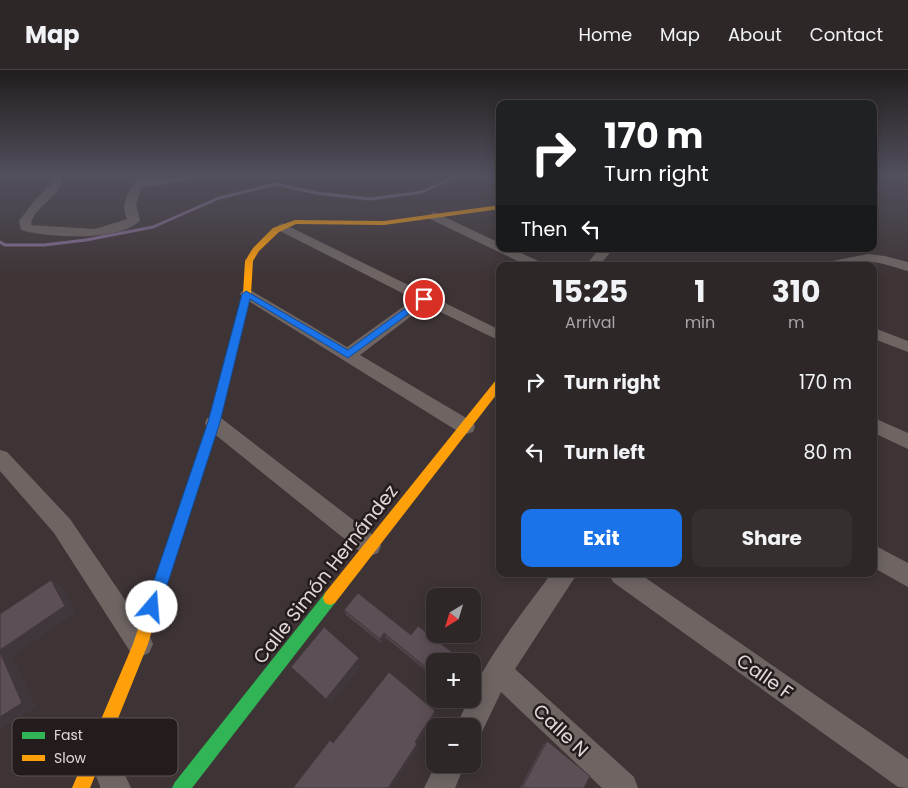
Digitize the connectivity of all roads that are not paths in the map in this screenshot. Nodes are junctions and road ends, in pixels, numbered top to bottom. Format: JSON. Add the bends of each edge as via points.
{"nodes":[{"id":1,"x":33,"y":210,"type":"edge"},
{"id":2,"x":130,"y":210,"type":"edge"},
{"id":3,"x":482,"y":210,"type":"edge"},
{"id":4,"x":131,"y":216,"type":"joint"},
{"id":5,"x":434,"y":216,"type":"junction"},
{"id":6,"x":282,"y":227,"type":"junction"},
{"id":7,"x":496,"y":246,"type":"edge"},
{"id":8,"x":509,"y":252,"type":"edge"},
{"id":9,"x":604,"y":252,"type":"edge"},
{"id":10,"x":530,"y":262,"type":"edge"},
{"id":11,"x":595,"y":262,"type":"edge"},
{"id":12,"x":844,"y":262,"type":"edge"},
{"id":13,"x":908,"y":267,"type":"edge"},
{"id":14,"x":246,"y":294,"type":"junction"},
{"id":15,"x":424,"y":299,"type":"junction"},
{"id":16,"x":496,"y":334,"type":"edge"},
{"id":17,"x":877,"y":334,"type":"edge"},
{"id":18,"x":908,"y":347,"type":"edge"},
{"id":19,"x":348,"y":355,"type":"junction"},
{"id":20,"x":496,"y":388,"type":"edge"},
{"id":21,"x":214,"y":422,"type":"junction"},
{"id":22,"x":877,"y":426,"type":"edge"},
{"id":23,"x":466,"y":427,"type":"junction"},
{"id":24,"x":908,"y":441,"type":"edge"},
{"id":25,"x":0,"y":458,"type":"edge"},
{"id":26,"x":370,"y":546,"type":"junction"},
{"id":27,"x":877,"y":558,"type":"edge"},
{"id":28,"x":908,"y":576,"type":"edge"},
{"id":29,"x":563,"y":577,"type":"edge"},
{"id":30,"x":625,"y":577,"type":"edge"},
{"id":31,"x":140,"y":644,"type":"junction"},
{"id":32,"x":498,"y":671,"type":"junction"},
{"id":33,"x":110,"y":718,"type":"edge"},
{"id":34,"x":474,"y":718,"type":"edge"},
{"id":35,"x":446,"y":773,"type":"edge"},
{"id":36,"x":86,"y":776,"type":"edge"},
{"id":37,"x":110,"y":776,"type":"edge"},
{"id":38,"x":908,"y":777,"type":"edge"},
{"id":39,"x":908,"y":783,"type":"edge"},
{"id":40,"x":81,"y":788,"type":"edge"},
{"id":41,"x":116,"y":788,"type":"edge"},
{"id":42,"x":180,"y":788,"type":"edge"},
{"id":43,"x":439,"y":788,"type":"edge"},
{"id":44,"x":623,"y":788,"type":"edge"},
{"id":45,"x":907,"y":788,"type":"edge"}],
"edges":[{"from":1,"to":4,"type":"street","via":[[24,221],[25,227],[34,230],[96,233],[130,224],[134,220]]},
{"from":2,"to":4,"type":"street"},
{"from":3,"to":5,"type":"street"},
{"from":5,"to":6,"type":"street","via":[[384,223],[295,222]]},
{"from":5,"to":7,"type":"street"},
{"from":6,"to":14,"type":"street","via":[[249,261]]},
{"from":6,"to":15,"type":"street"},
{"from":8,"to":10,"type":"street"},
{"from":9,"to":11,"type":"street"},
{"from":12,"to":13,"type":"street","via":[[865,257],[889,260]]},
{"from":14,"to":19,"type":"street"},
{"from":14,"to":21,"type":"street"},
{"from":15,"to":16,"type":"street"},
{"from":15,"to":19,"type":"street"},
{"from":17,"to":18,"type":"street"},
{"from":19,"to":23,"type":"street"},
{"from":20,"to":23,"type":"street","name":"Calle Simón Hernández"},
{"from":21,"to":26,"type":"street"},
{"from":21,"to":31,"type":"street"},
{"from":22,"to":24,"type":"street"},
{"from":23,"to":26,"type":"street","name":"Calle Simón Hernández"},
{"from":25,"to":31,"type":"street","via":[[62,526]]},
{"from":26,"to":42,"type":"street","name":"Calle Simón Hernández"},
{"from":27,"to":28,"type":"street"},
{"from":29,"to":32,"type":"street"},
{"from":30,"to":38,"type":"street","name":"Calle F"},
{"from":31,"to":33,"type":"street"},
{"from":32,"to":34,"type":"street"},
{"from":32,"to":44,"type":"street","name":"Calle N"},
{"from":35,"to":43,"type":"street"},
{"from":36,"to":40,"type":"street"},
{"from":37,"to":41,"type":"street"},
{"from":39,"to":45,"type":"street"}]}
